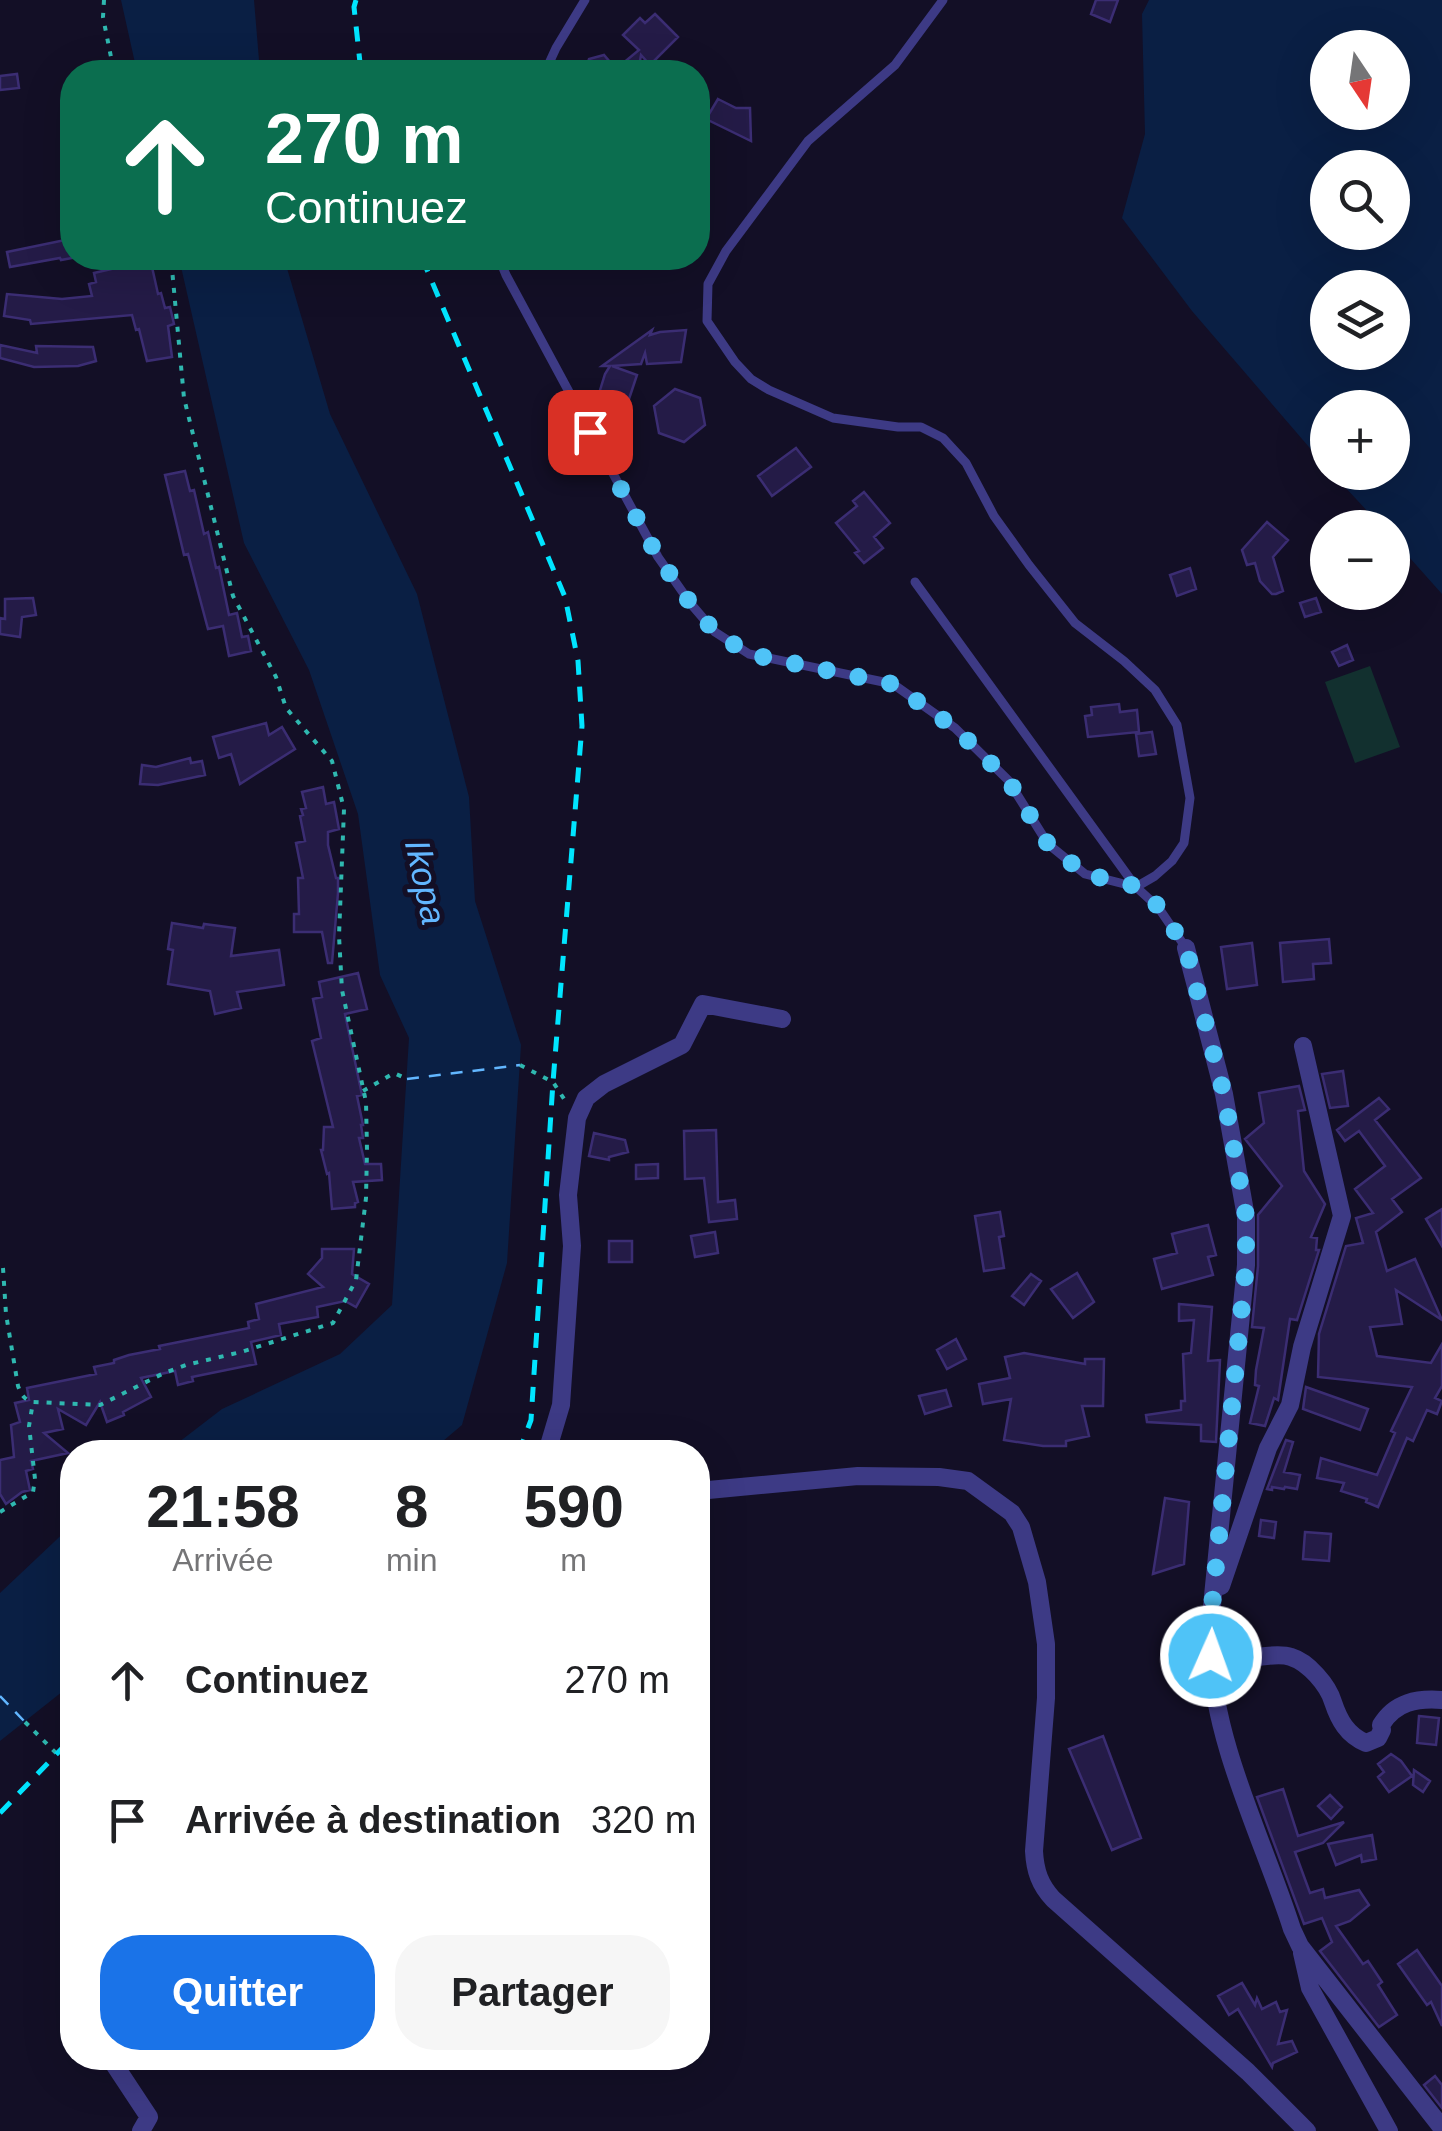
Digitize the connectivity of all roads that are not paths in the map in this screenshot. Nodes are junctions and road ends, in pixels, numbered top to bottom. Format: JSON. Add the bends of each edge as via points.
{"nodes":[{"id":1,"x":586,"y":0,"type":"edge"},
{"id":2,"x":943,"y":0,"type":"edge"},
{"id":3,"x":550,"y":60,"type":"edge"},
{"id":4,"x":504,"y":270,"type":"edge"},
{"id":5,"x":915,"y":582,"type":"dead end"},
{"id":6,"x":1136,"y":886,"type":"junction"},
{"id":7,"x":1186,"y":948,"type":"joint"},
{"id":8,"x":782,"y":1019,"type":"dead end"},
{"id":9,"x":1303,"y":1046,"type":"dead end"},
{"id":10,"x":550,"y":1440,"type":"edge"},
{"id":11,"x":710,"y":1490,"type":"edge"},
{"id":12,"x":1212,"y":1606,"type":"junction"},
{"id":13,"x":1213,"y":1668,"type":"junction"},
{"id":14,"x":1442,"y":1700,"type":"edge"},
{"id":15,"x":1300,"y":1946,"type":"junction"},
{"id":16,"x":118,"y":2070,"type":"edge"},
{"id":17,"x":1442,"y":2128,"type":"edge"},
{"id":18,"x":142,"y":2131,"type":"edge"},
{"id":19,"x":1307,"y":2131,"type":"edge"},
{"id":20,"x":1389,"y":2131,"type":"edge"}],
"edges":[{"from":1,"to":3,"type":"lane"},
{"from":2,"to":6,"type":"lane","via":[[895,65],[808,141],[726,251],[708,284],[708,322],[735,362],[769,390],[833,418],[920,427],[943,438],[1075,622],[1155,690],[1176,725],[1190,798],[1184,842],[1164,869]]},
{"from":4,"to":6,"type":"lane","via":[[658,557],[715,632],[749,654],[893,684],[955,728],[1008,780],[1060,854],[1085,874]]},
{"from":5,"to":6,"type":"lane"},
{"from":6,"to":7,"type":"lane"},
{"from":7,"to":12,"type":"street","via":[[1224,1094],[1246,1216]]},
{"from":8,"to":10,"type":"street","via":[[703,1004],[682,1045],[586,1098],[577,1118],[568,1195],[572,1246],[561,1404]]},
{"from":9,"to":12,"type":"street","via":[[1342,1216],[1290,1406],[1268,1448]]},
{"from":11,"to":19,"type":"street","via":[[858,1476],[939,1477],[968,1480],[1012,1513],[1037,1582],[1046,1644],[1034,1851],[1042,1886]]},
{"from":12,"to":13,"type":"street"},
{"from":13,"to":14,"type":"street","via":[[1292,1657],[1323,1681],[1346,1728],[1366,1742],[1378,1738],[1398,1706]]},
{"from":13,"to":15,"type":"street","via":[[1232,1763]]},
{"from":15,"to":17,"type":"street"},
{"from":15,"to":20,"type":"street","via":[[1310,1988]]},
{"from":16,"to":18,"type":"street","via":[[149,2117]]}]}
